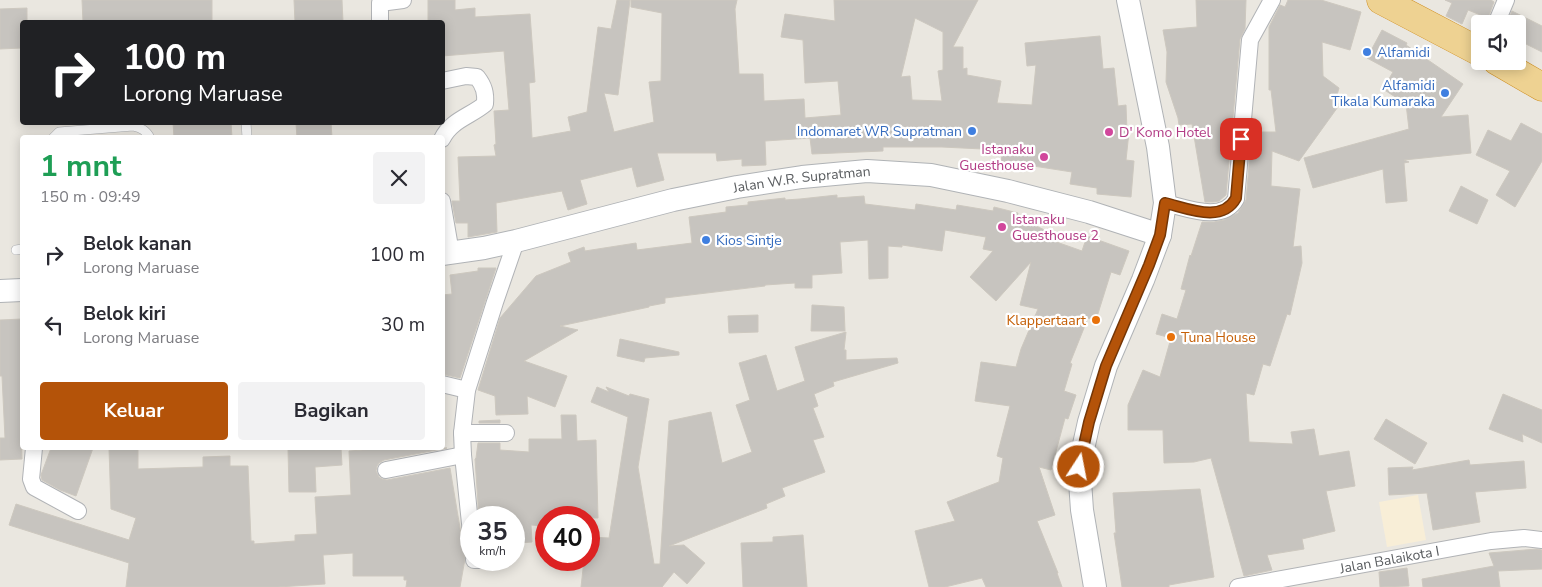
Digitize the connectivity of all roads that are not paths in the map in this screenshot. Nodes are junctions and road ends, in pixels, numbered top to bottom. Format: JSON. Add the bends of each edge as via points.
{"nodes":[{"id":1,"x":403,"y":0,"type":"edge"},
{"id":2,"x":1128,"y":0,"type":"edge"},
{"id":3,"x":1272,"y":0,"type":"edge"},
{"id":4,"x":1381,"y":0,"type":"edge"},
{"id":5,"x":1506,"y":0,"type":"edge"},
{"id":6,"x":1500,"y":15,"type":"edge"},
{"id":7,"x":380,"y":20,"type":"edge"},
{"id":8,"x":1471,"y":47,"type":"edge"},
{"id":9,"x":1512,"y":70,"type":"edge"},
{"id":10,"x":445,"y":80,"type":"edge"},
{"id":11,"x":1542,"y":87,"type":"edge"},
{"id":12,"x":56,"y":135,"type":"edge"},
{"id":13,"x":149,"y":135,"type":"edge"},
{"id":14,"x":444,"y":135,"type":"edge"},
{"id":15,"x":1165,"y":203,"type":"junction"},
{"id":16,"x":445,"y":232,"type":"edge"},
{"id":17,"x":1160,"y":235,"type":"junction"},
{"id":18,"x":516,"y":241,"type":"junction"},
{"id":19,"x":447,"y":253,"type":"edge"},
{"id":20,"x":20,"y":290,"type":"edge"},
{"id":21,"x":0,"y":291,"type":"edge"},
{"id":22,"x":445,"y":385,"type":"edge"},
{"id":23,"x":467,"y":390,"type":"junction"},
{"id":24,"x":462,"y":433,"type":"junction"},
{"id":25,"x":506,"y":433,"type":"dead end"},
{"id":26,"x":34,"y":450,"type":"edge"},
{"id":27,"x":463,"y":455,"type":"junction"},
{"id":28,"x":386,"y":470,"type":"dead end"},
{"id":29,"x":468,"y":506,"type":"edge"},
{"id":30,"x":78,"y":511,"type":"dead end"},
{"id":31,"x":1542,"y":540,"type":"edge"},
{"id":32,"x":1095,"y":587,"type":"edge"},
{"id":33,"x":1238,"y":587,"type":"edge"}],
"edges":[{"from":1,"to":7,"type":"street","via":[[380,3]]},
{"from":2,"to":15,"type":"street","via":[[1158,147]]},
{"from":3,"to":15,"type":"street","via":[[1250,40],[1233,204],[1218,212],[1200,212]]},
{"from":4,"to":8,"type":"highway"},
{"from":5,"to":6,"type":"street"},
{"from":9,"to":11,"type":"highway"},
{"from":10,"to":14,"type":"street","via":[[477,77],[483,84],[486,104],[463,117]]},
{"from":12,"to":13,"type":"lane","via":[[59,132],[133,126]]},
{"from":15,"to":17,"type":"street"},
{"from":16,"to":19,"type":"street"},
{"from":17,"to":18,"type":"street","name":"Jalan W.R. Supratman","via":[[1008,191],[931,175],[867,172],[737,186]]},
{"from":17,"to":32,"type":"street","via":[[1106,366],[1079,467],[1082,510]]},
{"from":18,"to":19,"type":"street","name":"Jalan W.R. Supratman"},
{"from":18,"to":23,"type":"street"},
{"from":20,"to":21,"type":"street"},
{"from":22,"to":23,"type":"street"},
{"from":23,"to":24,"type":"street"},
{"from":24,"to":25,"type":"street"},
{"from":24,"to":27,"type":"street"},
{"from":26,"to":30,"type":"street","via":[[31,479],[34,487]]},
{"from":27,"to":28,"type":"street"},
{"from":27,"to":29,"type":"street"},
{"from":31,"to":33,"type":"street","name":"Jalan Balaikota I","via":[[1490,541]]}]}
